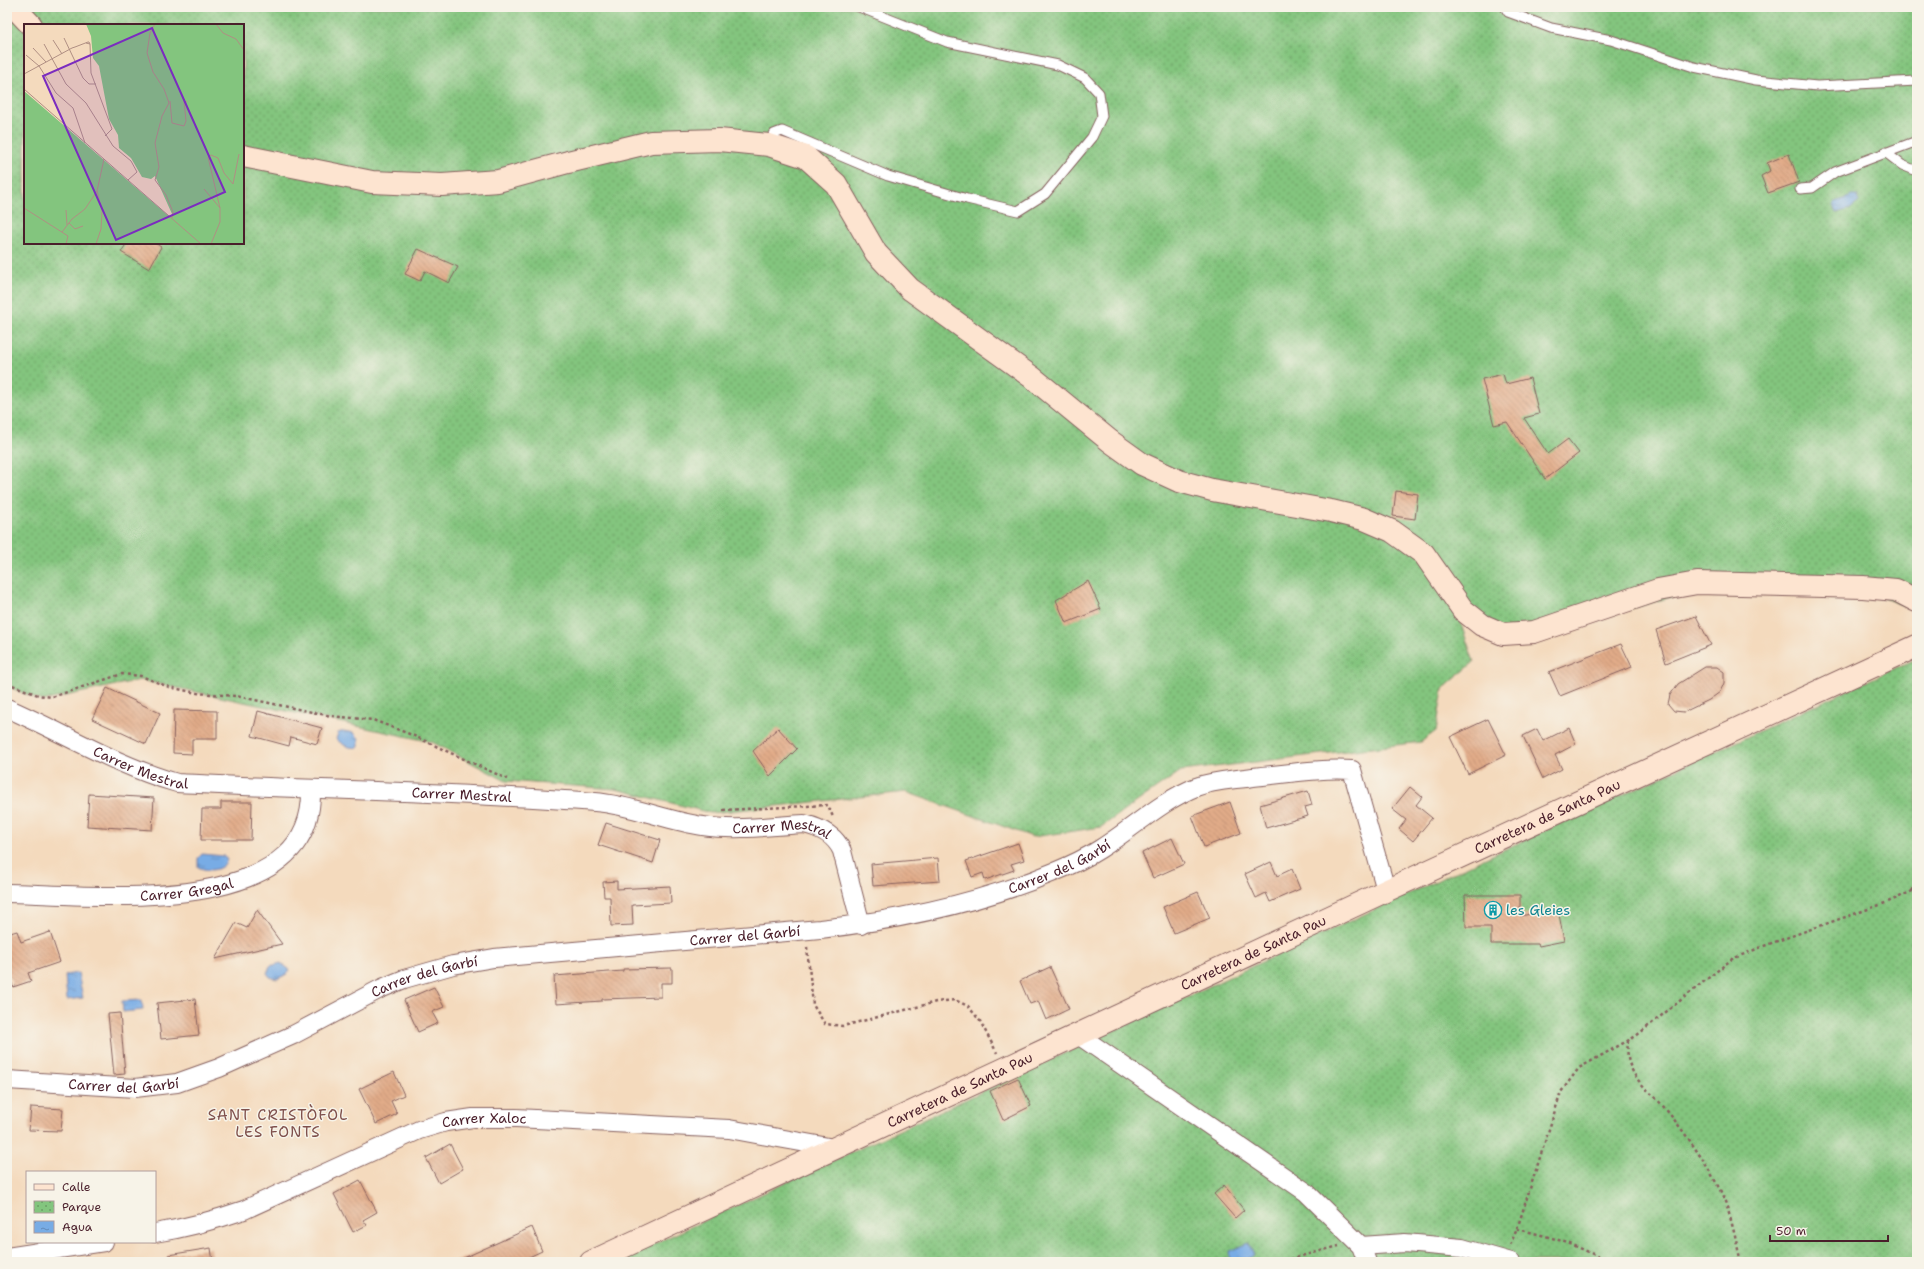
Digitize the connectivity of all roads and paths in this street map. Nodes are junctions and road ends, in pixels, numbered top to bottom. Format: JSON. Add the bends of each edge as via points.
{"nodes":[{"id":1,"x":14,"y":7,"type":"edge"},
{"id":2,"x":859,"y":7,"type":"edge"},
{"id":3,"x":1505,"y":7,"type":"edge"},
{"id":4,"x":30,"y":24,"type":"edge"},
{"id":5,"x":1917,"y":81,"type":"edge"},
{"id":6,"x":1917,"y":141,"type":"edge"},
{"id":7,"x":769,"y":145,"type":"junction"},
{"id":8,"x":1885,"y":152,"type":"junction"},
{"id":9,"x":244,"y":156,"type":"edge"},
{"id":10,"x":1917,"y":171,"type":"edge"},
{"id":11,"x":1800,"y":189,"type":"dead end"},
{"id":12,"x":1917,"y":601,"type":"edge"},
{"id":13,"x":1917,"y":646,"type":"edge"},
{"id":14,"x":7,"y":683,"type":"edge"},
{"id":15,"x":7,"y":708,"type":"edge"},
{"id":16,"x":509,"y":779,"type":"dead end"},
{"id":17,"x":311,"y":789,"type":"junction"},
{"id":18,"x":719,"y":810,"type":"dead end"},
{"id":19,"x":834,"y":838,"type":"junction"},
{"id":20,"x":1917,"y":884,"type":"edge"},
{"id":21,"x":1917,"y":888,"type":"edge"},
{"id":22,"x":1386,"y":890,"type":"junction"},
{"id":23,"x":1912,"y":891,"type":"junction"},
{"id":24,"x":7,"y":893,"type":"edge"},
{"id":25,"x":861,"y":925,"type":"junction"},
{"id":26,"x":805,"y":930,"type":"junction"},
{"id":27,"x":1076,"y":1034,"type":"junction"},
{"id":28,"x":1628,"y":1040,"type":"junction"},
{"id":29,"x":1004,"y":1068,"type":"junction"},
{"id":30,"x":7,"y":1080,"type":"edge"},
{"id":31,"x":834,"y":1148,"type":"junction"},
{"id":32,"x":1517,"y":1229,"type":"junction"},
{"id":33,"x":156,"y":1233,"type":"edge"},
{"id":34,"x":97,"y":1243,"type":"edge"},
{"id":35,"x":1364,"y":1254,"type":"edge"},
{"id":36,"x":7,"y":1256,"type":"edge"},
{"id":37,"x":1493,"y":1256,"type":"junction"},
{"id":38,"x":591,"y":1262,"type":"edge"},
{"id":39,"x":1279,"y":1262,"type":"edge"},
{"id":40,"x":1511,"y":1262,"type":"edge"},
{"id":41,"x":1608,"y":1262,"type":"edge"},
{"id":42,"x":1741,"y":1262,"type":"edge"}],
"edges":[{"from":1,"to":4,"type":"street"},
{"from":2,"to":7,"type":"lane","via":[[948,42],[1058,65],[1085,78],[1098,93],[1102,116],[1092,137],[1045,194],[1018,211],[888,176],[782,131],[774,134]]},
{"from":3,"to":5,"type":"lane","via":[[1508,12],[1552,28],[1611,40],[1694,67],[1756,80],[1817,86]]},
{"from":6,"to":8,"type":"lane"},
{"from":7,"to":9,"type":"street","via":[[719,140],[651,142],[498,181],[442,186],[372,182]]},
{"from":7,"to":12,"type":"street","via":[[806,157],[836,184],[876,253],[910,289],[1033,378],[1110,442],[1142,464],[1179,481],[1331,511],[1364,519],[1392,531],[1424,554],[1464,610],[1482,625],[1503,634],[1534,632],[1658,590],[1697,583],[1863,587],[1896,590]]},
{"from":8,"to":10,"type":"lane","via":[[1902,165]]},
{"from":8,"to":11,"type":"lane","via":[[1835,172],[1812,188]]},
{"from":13,"to":22,"type":"street","name":"Carretera de Santa Pau"},
{"from":14,"to":16,"type":"path","via":[[38,695],[52,697],[122,674],[141,676],[169,687],[198,693],[236,696],[331,716],[372,720],[419,738]]},
{"from":15,"to":17,"type":"street","name":"Carrer Mestral","via":[[50,727],[100,755],[177,783]]},
{"from":17,"to":19,"type":"street","name":"Carrer Mestral","via":[[607,803],[704,827],[804,824],[823,830]]},
{"from":17,"to":24,"type":"street","name":"Carrer Gregal","via":[[310,817],[295,845],[268,868],[239,882],[196,891],[138,896]]},
{"from":18,"to":19,"type":"path","via":[[828,804],[834,820]]},
{"from":19,"to":25,"type":"street","name":"Carrer Mestral","via":[[842,851]]},
{"from":20,"to":23,"type":"path"},
{"from":21,"to":23,"type":"path"},
{"from":22,"to":25,"type":"street","name":"Carrer del Garbí","via":[[1352,770],[1328,769],[1210,782],[1159,808],[1099,850],[1055,872],[992,894],[906,917]]},
{"from":22,"to":27,"type":"street","name":"Carretera de Santa Pau"},
{"from":23,"to":28,"type":"path","via":[[1732,959]]},
{"from":25,"to":26,"type":"street","name":"Carrer del Garbí"},
{"from":26,"to":29,"type":"path","via":[[813,1005],[824,1024],[843,1026],[936,1002],[955,1000],[968,1006],[980,1021]]},
{"from":26,"to":30,"type":"street","name":"Carrer del Garbí","via":[[494,958],[453,965],[404,979],[293,1035],[219,1068],[159,1087],[135,1088]]},
{"from":27,"to":29,"type":"street","name":"Carretera de Santa Pau"},
{"from":27,"to":35,"type":"street","via":[[1306,1192]]},
{"from":28,"to":32,"type":"path","via":[[1579,1068],[1562,1092]]},
{"from":28,"to":42,"type":"path","via":[[1626,1055],[1632,1070],[1642,1086],[1656,1097],[1678,1124],[1719,1188]]},
{"from":29,"to":31,"type":"street","name":"Carretera de Santa Pau"},
{"from":31,"to":33,"type":"street","name":"Carrer Xaloc","via":[[729,1129],[473,1118],[419,1130],[244,1210],[192,1227]]},
{"from":31,"to":38,"type":"street","name":"Carretera de Santa Pau"},
{"from":32,"to":37,"type":"path","via":[[1507,1250]]},
{"from":32,"to":41,"type":"path","via":[[1555,1237]]},
{"from":34,"to":36,"type":"street"},
{"from":35,"to":37,"type":"street","via":[[1405,1243],[1462,1248]]},
{"from":35,"to":39,"type":"path","via":[[1342,1245]]},
{"from":37,"to":40,"type":"street"}]}
